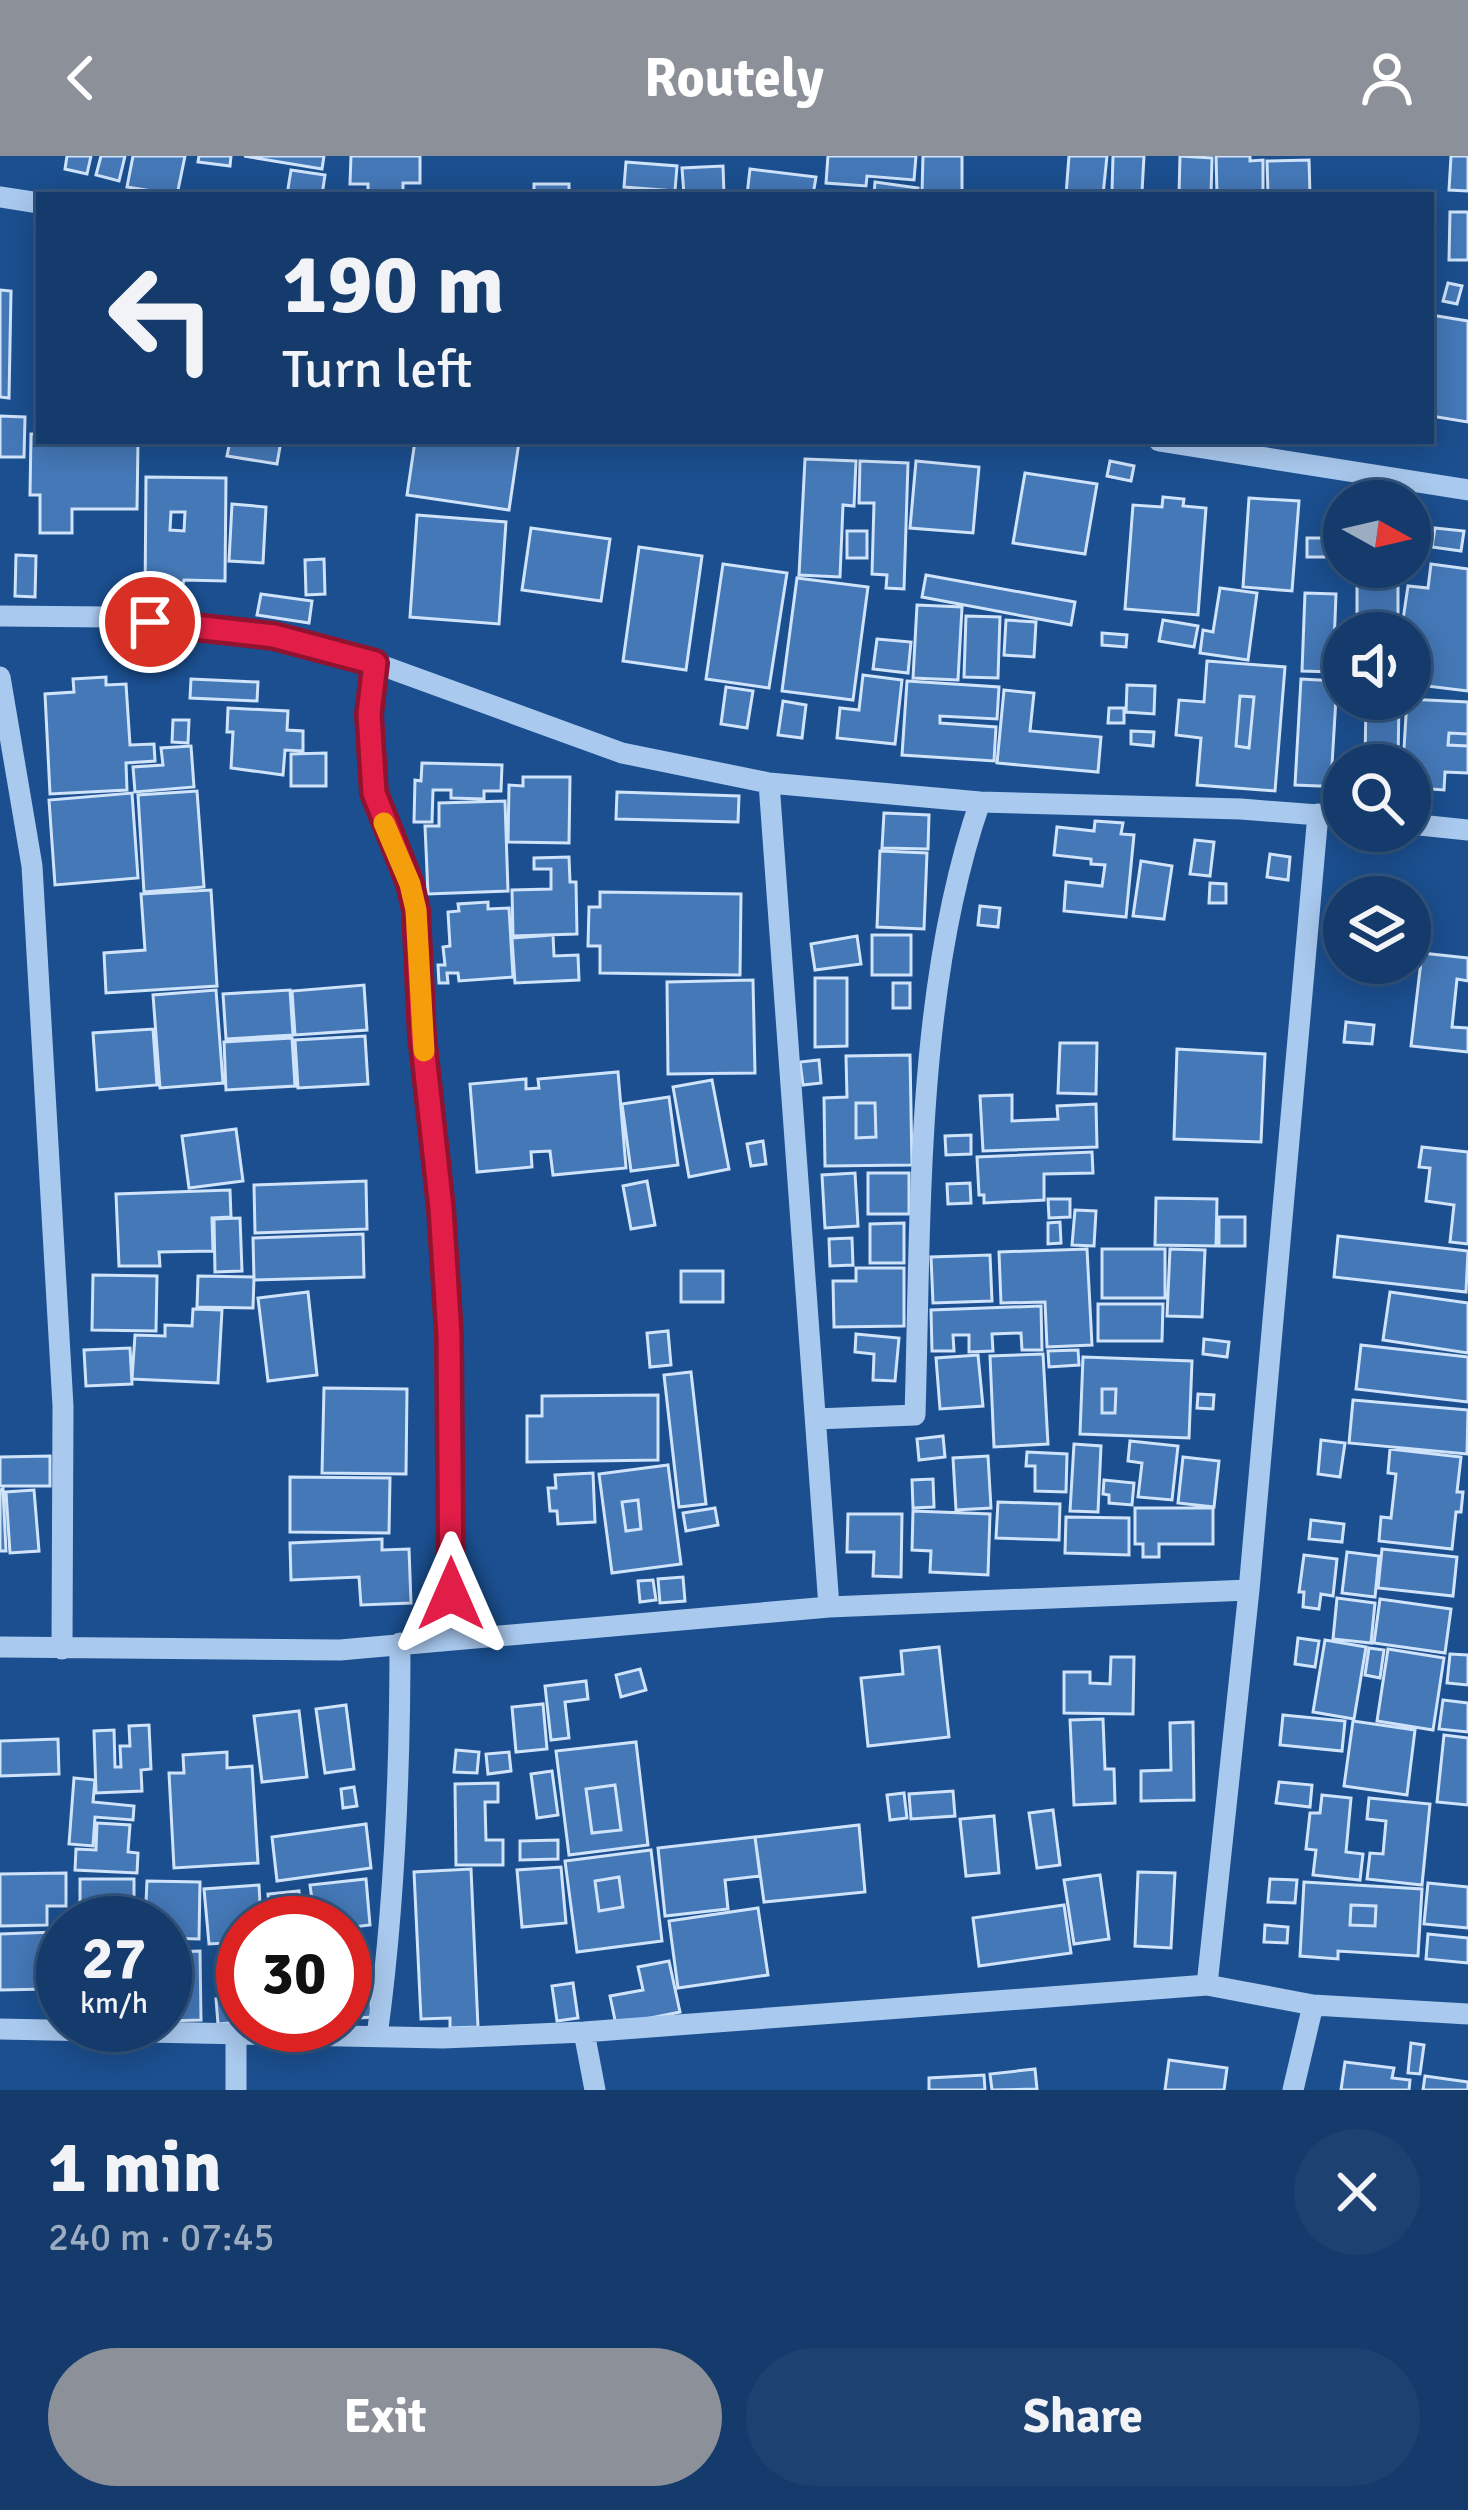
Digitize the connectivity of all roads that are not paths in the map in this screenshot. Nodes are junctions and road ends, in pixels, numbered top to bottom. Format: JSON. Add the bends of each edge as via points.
{"nodes":[{"id":1,"x":0,"y":197,"type":"edge"},
{"id":2,"x":36,"y":202,"type":"edge"},
{"id":3,"x":1178,"y":444,"type":"edge"},
{"id":4,"x":1468,"y":490,"type":"edge"},
{"id":5,"x":0,"y":616,"type":"edge"},
{"id":6,"x":375,"y":663,"type":"junction"},
{"id":7,"x":0,"y":677,"type":"edge"},
{"id":8,"x":769,"y":783,"type":"junction"},
{"id":9,"x":980,"y":802,"type":"junction"},
{"id":10,"x":1318,"y":814,"type":"junction"},
{"id":11,"x":1323,"y":815,"type":"edge"},
{"id":12,"x":1431,"y":826,"type":"edge"},
{"id":13,"x":1468,"y":830,"type":"edge"},
{"id":14,"x":816,"y":1419,"type":"junction"},
{"id":15,"x":1249,"y":1590,"type":"junction"},
{"id":16,"x":830,"y":1607,"type":"junction"},
{"id":17,"x":451,"y":1638,"type":"junction"},
{"id":18,"x":400,"y":1643,"type":"junction"},
{"id":19,"x":0,"y":1647,"type":"edge"},
{"id":20,"x":62,"y":1649,"type":"junction"},
{"id":21,"x":1207,"y":1985,"type":"junction"},
{"id":22,"x":1313,"y":2005,"type":"junction"},
{"id":23,"x":1468,"y":2014,"type":"edge"},
{"id":24,"x":0,"y":2029,"type":"edge"},
{"id":25,"x":584,"y":2032,"type":"junction"},
{"id":26,"x":216,"y":2033,"type":"edge"},
{"id":27,"x":372,"y":2036,"type":"edge"},
{"id":28,"x":377,"y":2036,"type":"junction"},
{"id":29,"x":236,"y":2052,"type":"edge"},
{"id":30,"x":236,"y":2090,"type":"edge"},
{"id":31,"x":595,"y":2090,"type":"edge"},
{"id":32,"x":1293,"y":2090,"type":"edge"}],
"edges":[{"from":1,"to":2,"type":"street"},
{"from":3,"to":4,"type":"street"},
{"from":5,"to":6,"type":"street","via":[[109,617],[274,636]]},
{"from":6,"to":8,"type":"street","via":[[622,753]]},
{"from":6,"to":17,"type":"street","via":[[374,793],[416,910],[441,1208]]},
{"from":7,"to":20,"type":"street","via":[[33,888],[63,1406]]},
{"from":8,"to":9,"type":"street"},
{"from":8,"to":14,"type":"street"},
{"from":9,"to":10,"type":"street"},
{"from":9,"to":14,"type":"street","via":[[962,853],[932,1028],[915,1414]]},
{"from":10,"to":11,"type":"street"},
{"from":10,"to":15,"type":"street"},
{"from":12,"to":13,"type":"street"},
{"from":14,"to":16,"type":"street"},
{"from":15,"to":16,"type":"street"},
{"from":15,"to":21,"type":"street"},
{"from":16,"to":17,"type":"street"},
{"from":17,"to":18,"type":"street"},
{"from":18,"to":20,"type":"street"},
{"from":18,"to":28,"type":"street","via":[[400,1790]]},
{"from":19,"to":20,"type":"street"},
{"from":21,"to":22,"type":"street"},
{"from":21,"to":25,"type":"street"},
{"from":22,"to":23,"type":"street"},
{"from":22,"to":32,"type":"street"},
{"from":24,"to":26,"type":"street"},
{"from":25,"to":28,"type":"street"},
{"from":25,"to":31,"type":"street"},
{"from":27,"to":28,"type":"street"},
{"from":29,"to":30,"type":"street"}]}
